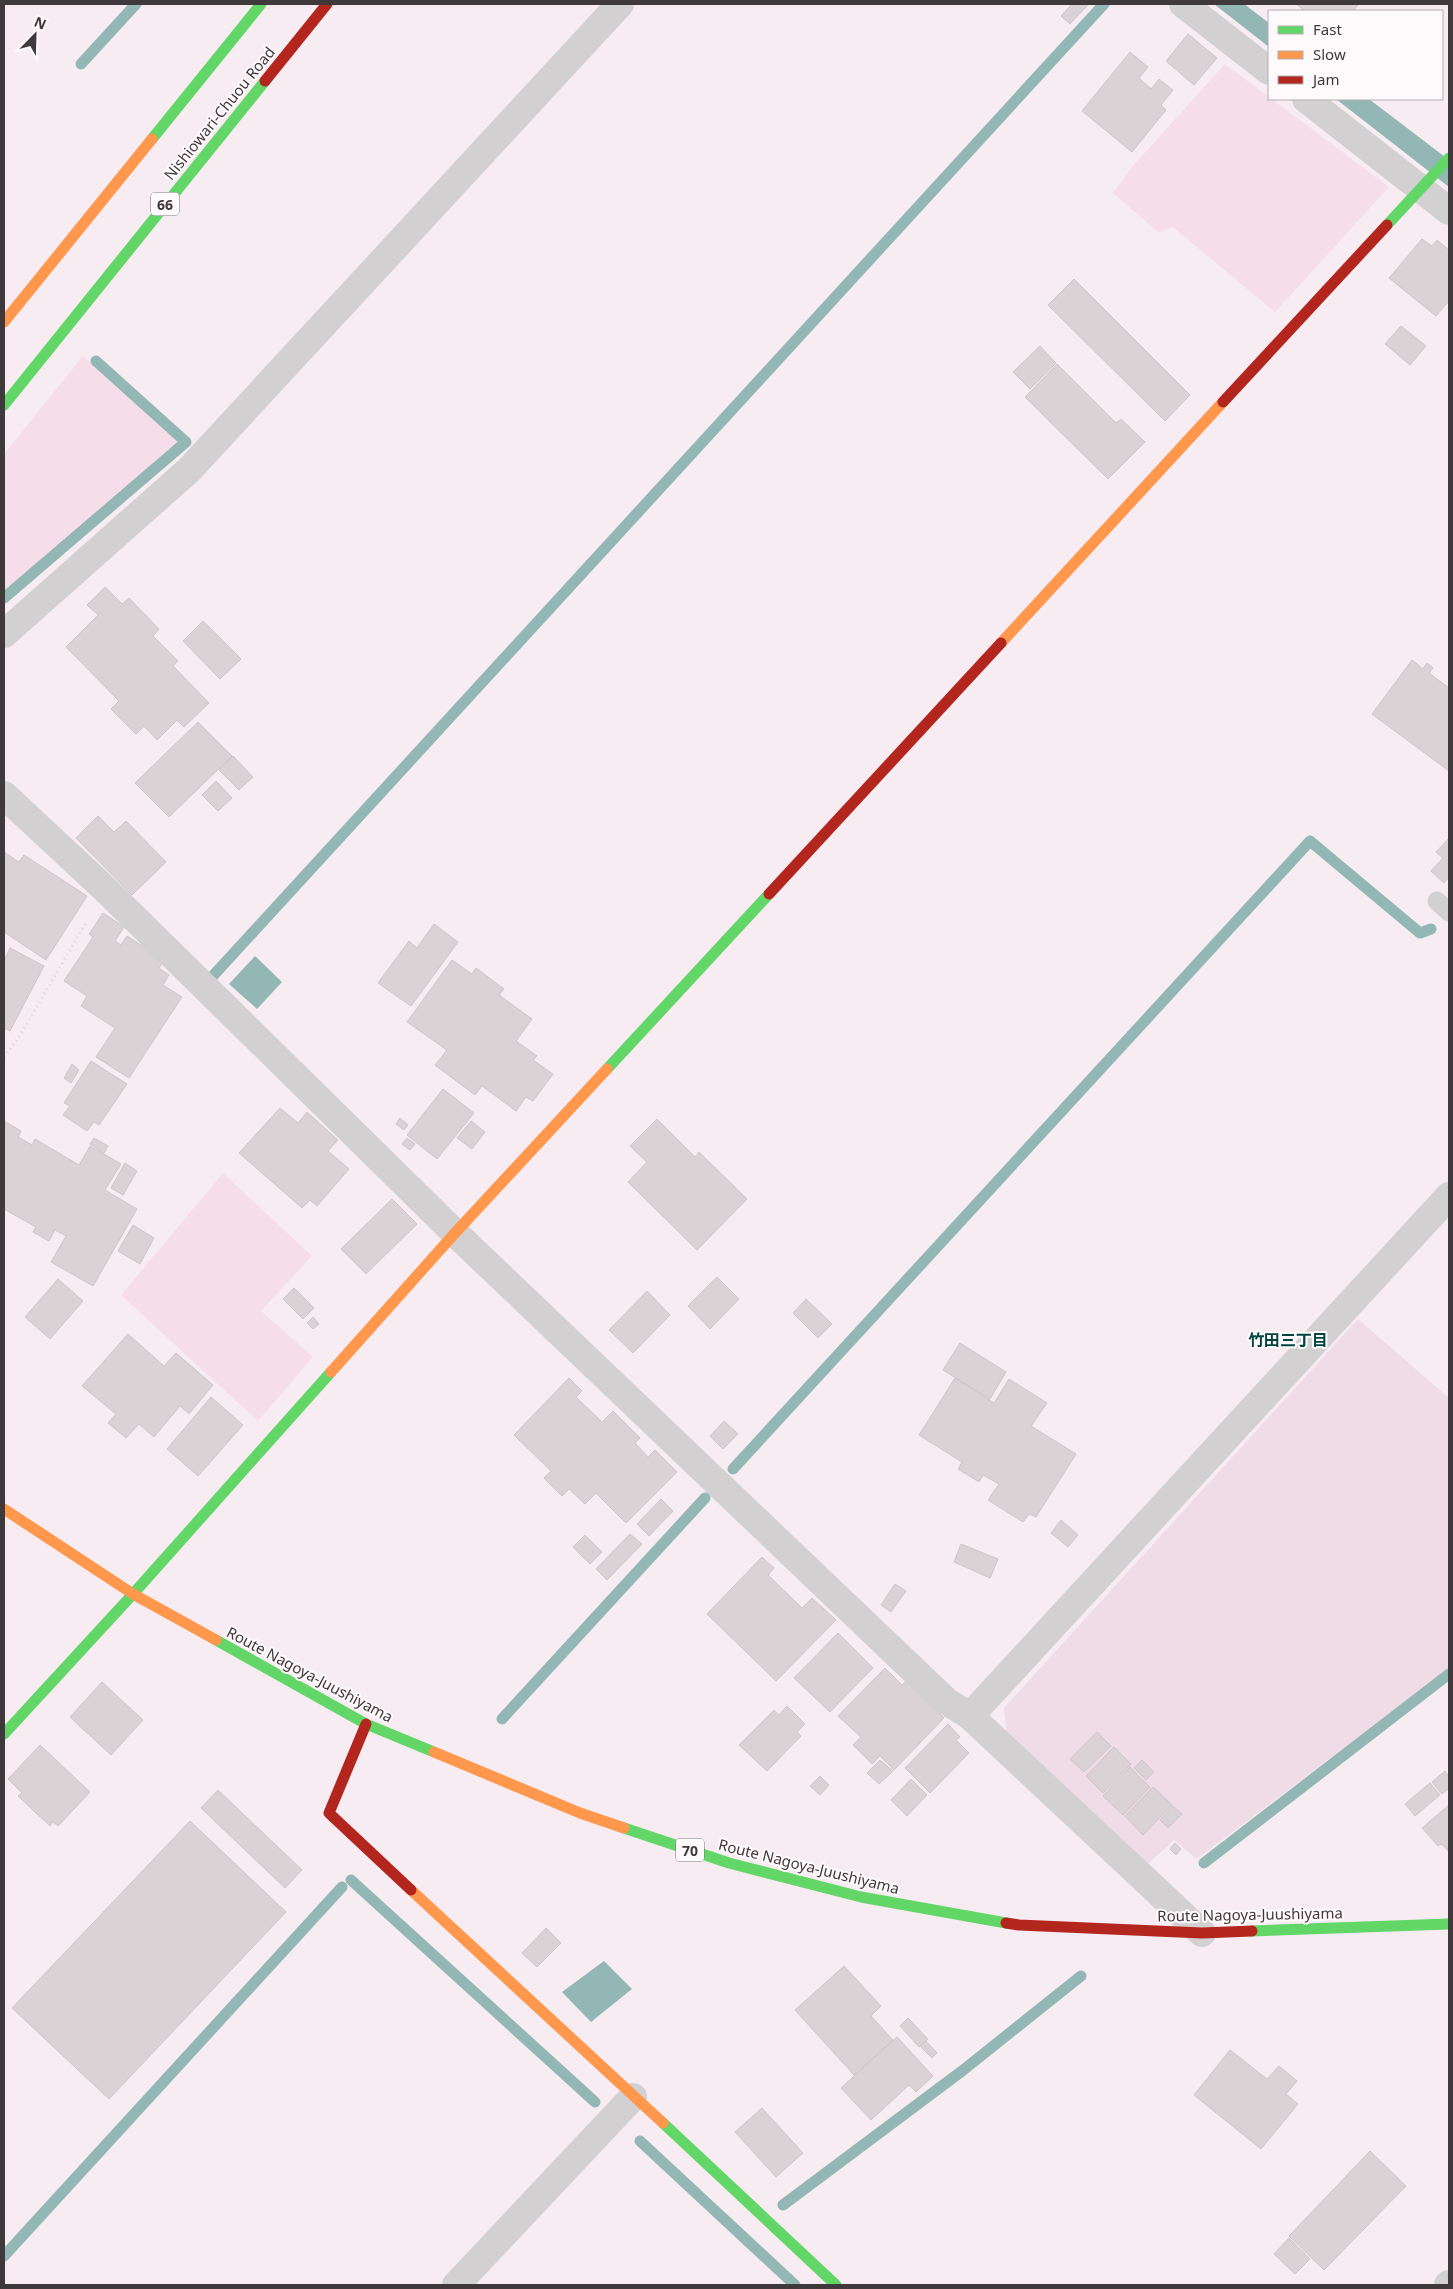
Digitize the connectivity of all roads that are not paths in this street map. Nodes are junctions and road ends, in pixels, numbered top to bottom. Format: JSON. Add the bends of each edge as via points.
{"nodes":[{"id":1,"x":261,"y":4,"type":"edge"},
{"id":2,"x":327,"y":4,"type":"edge"},
{"id":3,"x":620,"y":4,"type":"edge"},
{"id":4,"x":1183,"y":4,"type":"edge"},
{"id":5,"x":1268,"y":70,"type":"edge"},
{"id":6,"x":1307,"y":100,"type":"edge"},
{"id":7,"x":1449,"y":158,"type":"edge"},
{"id":8,"x":1425,"y":184,"type":"junction"},
{"id":9,"x":1449,"y":212,"type":"edge"},
{"id":10,"x":4,"y":322,"type":"edge"},
{"id":11,"x":4,"y":405,"type":"edge"},
{"id":12,"x":4,"y":634,"type":"edge"},
{"id":13,"x":4,"y":795,"type":"edge"},
{"id":14,"x":1449,"y":1196,"type":"edge"},
{"id":15,"x":455,"y":1233,"type":"junction"},
{"id":16,"x":4,"y":1509,"type":"edge"},
{"id":17,"x":133,"y":1594,"type":"junction"},
{"id":18,"x":970,"y":1716,"type":"junction"},
{"id":19,"x":366,"y":1724,"type":"junction"},
{"id":20,"x":4,"y":1734,"type":"edge"},
{"id":21,"x":1449,"y":1924,"type":"edge"},
{"id":22,"x":1202,"y":1934,"type":"junction"},
{"id":23,"x":632,"y":2097,"type":"junction"},
{"id":24,"x":456,"y":2285,"type":"edge"},
{"id":25,"x":836,"y":2285,"type":"edge"}],
"edges":[{"from":1,"to":10,"type":"street"},
{"from":2,"to":11,"type":"street","name":"Nishiowari-Chuou Road","number":"66"},
{"from":3,"to":12,"type":"street","via":[[189,470]]},
{"from":4,"to":5,"type":"street"},
{"from":6,"to":8,"type":"street"},
{"from":7,"to":8,"type":"street"},
{"from":8,"to":9,"type":"street"},
{"from":8,"to":15,"type":"street"},
{"from":13,"to":15,"type":"street","via":[[106,890]]},
{"from":14,"to":18,"type":"street"},
{"from":15,"to":17,"type":"street"},
{"from":15,"to":18,"type":"street","via":[[946,1701]]},
{"from":16,"to":17,"type":"street","name":"Route Nagoya-Juushiyama","number":"70"},
{"from":17,"to":19,"type":"street","name":"Route Nagoya-Juushiyama","number":"70"},
{"from":17,"to":20,"type":"street"},
{"from":18,"to":22,"type":"street"},
{"from":19,"to":22,"type":"street","name":"Route Nagoya-Juushiyama","number":"70","via":[[580,1813],[729,1863],[861,1897],[1019,1926]]},
{"from":19,"to":23,"type":"street","via":[[329,1814]]},
{"from":21,"to":22,"type":"street","name":"Route Nagoya-Juushiyama","number":"70"},
{"from":23,"to":24,"type":"street"},
{"from":23,"to":25,"type":"street"}]}
